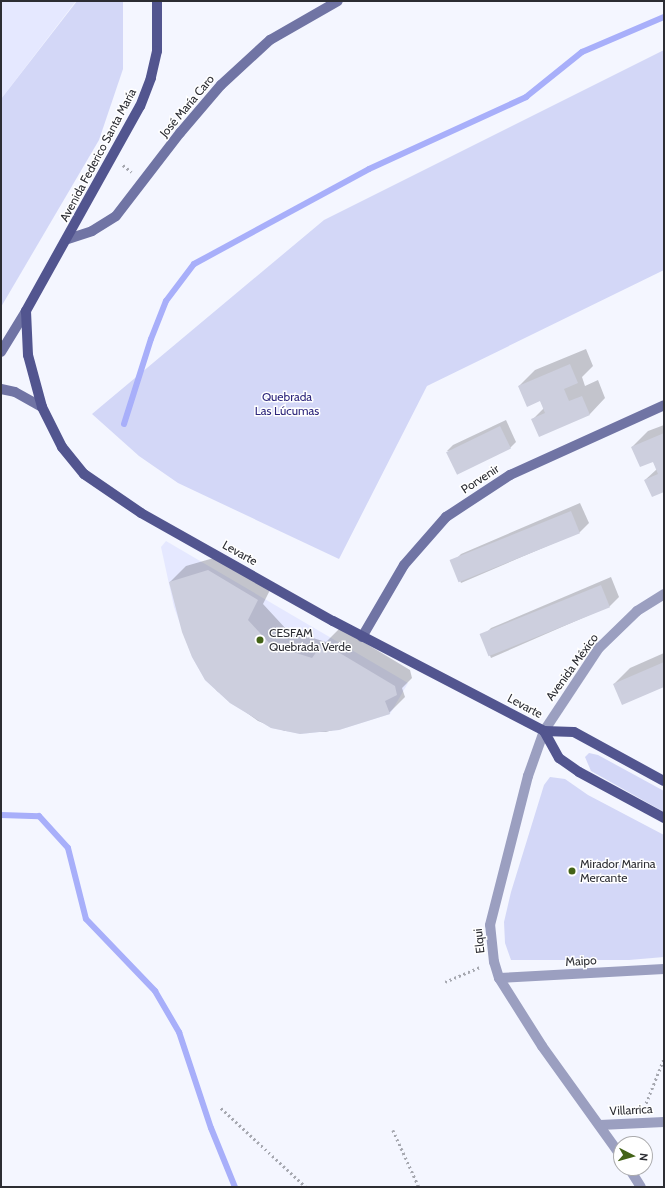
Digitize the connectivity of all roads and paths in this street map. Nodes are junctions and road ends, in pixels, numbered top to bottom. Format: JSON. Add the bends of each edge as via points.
{"nodes":[{"id":1,"x":157,"y":1,"type":"edge"},
{"id":2,"x":338,"y":1,"type":"edge"},
{"id":3,"x":113,"y":158,"type":"junction"},
{"id":4,"x":144,"y":181,"type":"junction"},
{"id":5,"x":68,"y":239,"type":"junction"},
{"id":6,"x":26,"y":311,"type":"junction"},
{"id":7,"x":1,"y":352,"type":"edge"},
{"id":8,"x":1,"y":389,"type":"edge"},
{"id":9,"x":664,"y":405,"type":"edge"},
{"id":10,"x":42,"y":407,"type":"junction"},
{"id":11,"x":664,"y":594,"type":"edge"},
{"id":12,"x":362,"y":637,"type":"junction"},
{"id":13,"x":544,"y":731,"type":"junction"},
{"id":14,"x":664,"y":781,"type":"edge"},
{"id":15,"x":664,"y":818,"type":"edge"},
{"id":16,"x":494,"y":962,"type":"junction"},
{"id":17,"x":664,"y":969,"type":"edge"},
{"id":18,"x":500,"y":978,"type":"junction"},
{"id":19,"x":445,"y":982,"type":"dead end"},
{"id":20,"x":664,"y":1058,"type":"edge"},
{"id":21,"x":221,"y":1108,"type":"dead end"},
{"id":22,"x":664,"y":1122,"type":"edge"},
{"id":23,"x":637,"y":1123,"type":"junction"},
{"id":24,"x":600,"y":1125,"type":"junction"},
{"id":25,"x":393,"y":1130,"type":"dead end"},
{"id":26,"x":613,"y":1144,"type":"edge"},
{"id":27,"x":634,"y":1176,"type":"edge"},
{"id":28,"x":306,"y":1187,"type":"edge"},
{"id":29,"x":419,"y":1187,"type":"edge"},
{"id":30,"x":641,"y":1187,"type":"edge"}],
"edges":[{"from":1,"to":3,"type":"main road","name":"Avenida Federico Santa María","via":[[158,51],[152,78]]},
{"from":2,"to":4,"type":"street","name":"José María Caro","via":[[270,40],[221,85]]},
{"from":3,"to":4,"type":"path"},
{"from":3,"to":5,"type":"main road","name":"Avenida Federico Santa María"},
{"from":4,"to":5,"type":"street","name":"José María Caro","via":[[116,216],[92,231]]},
{"from":5,"to":6,"type":"main road","name":"Avenida Federico Santa María"},
{"from":6,"to":7,"type":"street"},
{"from":6,"to":10,"type":"main road","name":"Levarte","via":[[28,355]]},
{"from":8,"to":10,"type":"street","via":[[15,392]]},
{"from":9,"to":12,"type":"street","name":"Porvenir","via":[[510,475],[446,516],[404,565]]},
{"from":10,"to":12,"type":"main road","name":"Levarte","via":[[62,447],[84,474],[141,513]]},
{"from":11,"to":13,"type":"street","name":"Avenida México","via":[[637,612],[599,648]]},
{"from":12,"to":13,"type":"main road","name":"Levarte"},
{"from":13,"to":14,"type":"main road","name":"Levarte","via":[[574,732]]},
{"from":13,"to":15,"type":"main road","name":"Levarte","via":[[559,758],[579,772]]},
{"from":13,"to":16,"type":"street","name":"Elqui","via":[[528,776],[491,915],[490,935]]},
{"from":16,"to":18,"type":"street","name":"Elqui"},
{"from":16,"to":19,"type":"path"},
{"from":17,"to":18,"type":"street","name":"Maipo"},
{"from":18,"to":24,"type":"street","name":"Elqui","via":[[542,1046]]},
{"from":20,"to":23,"type":"path"},
{"from":21,"to":28,"type":"path"},
{"from":22,"to":23,"type":"street","name":"Villarrica"},
{"from":23,"to":24,"type":"street","name":"Villarrica"},
{"from":24,"to":26,"type":"street","name":"Elqui"},
{"from":25,"to":29,"type":"path"},
{"from":27,"to":30,"type":"street"}]}
